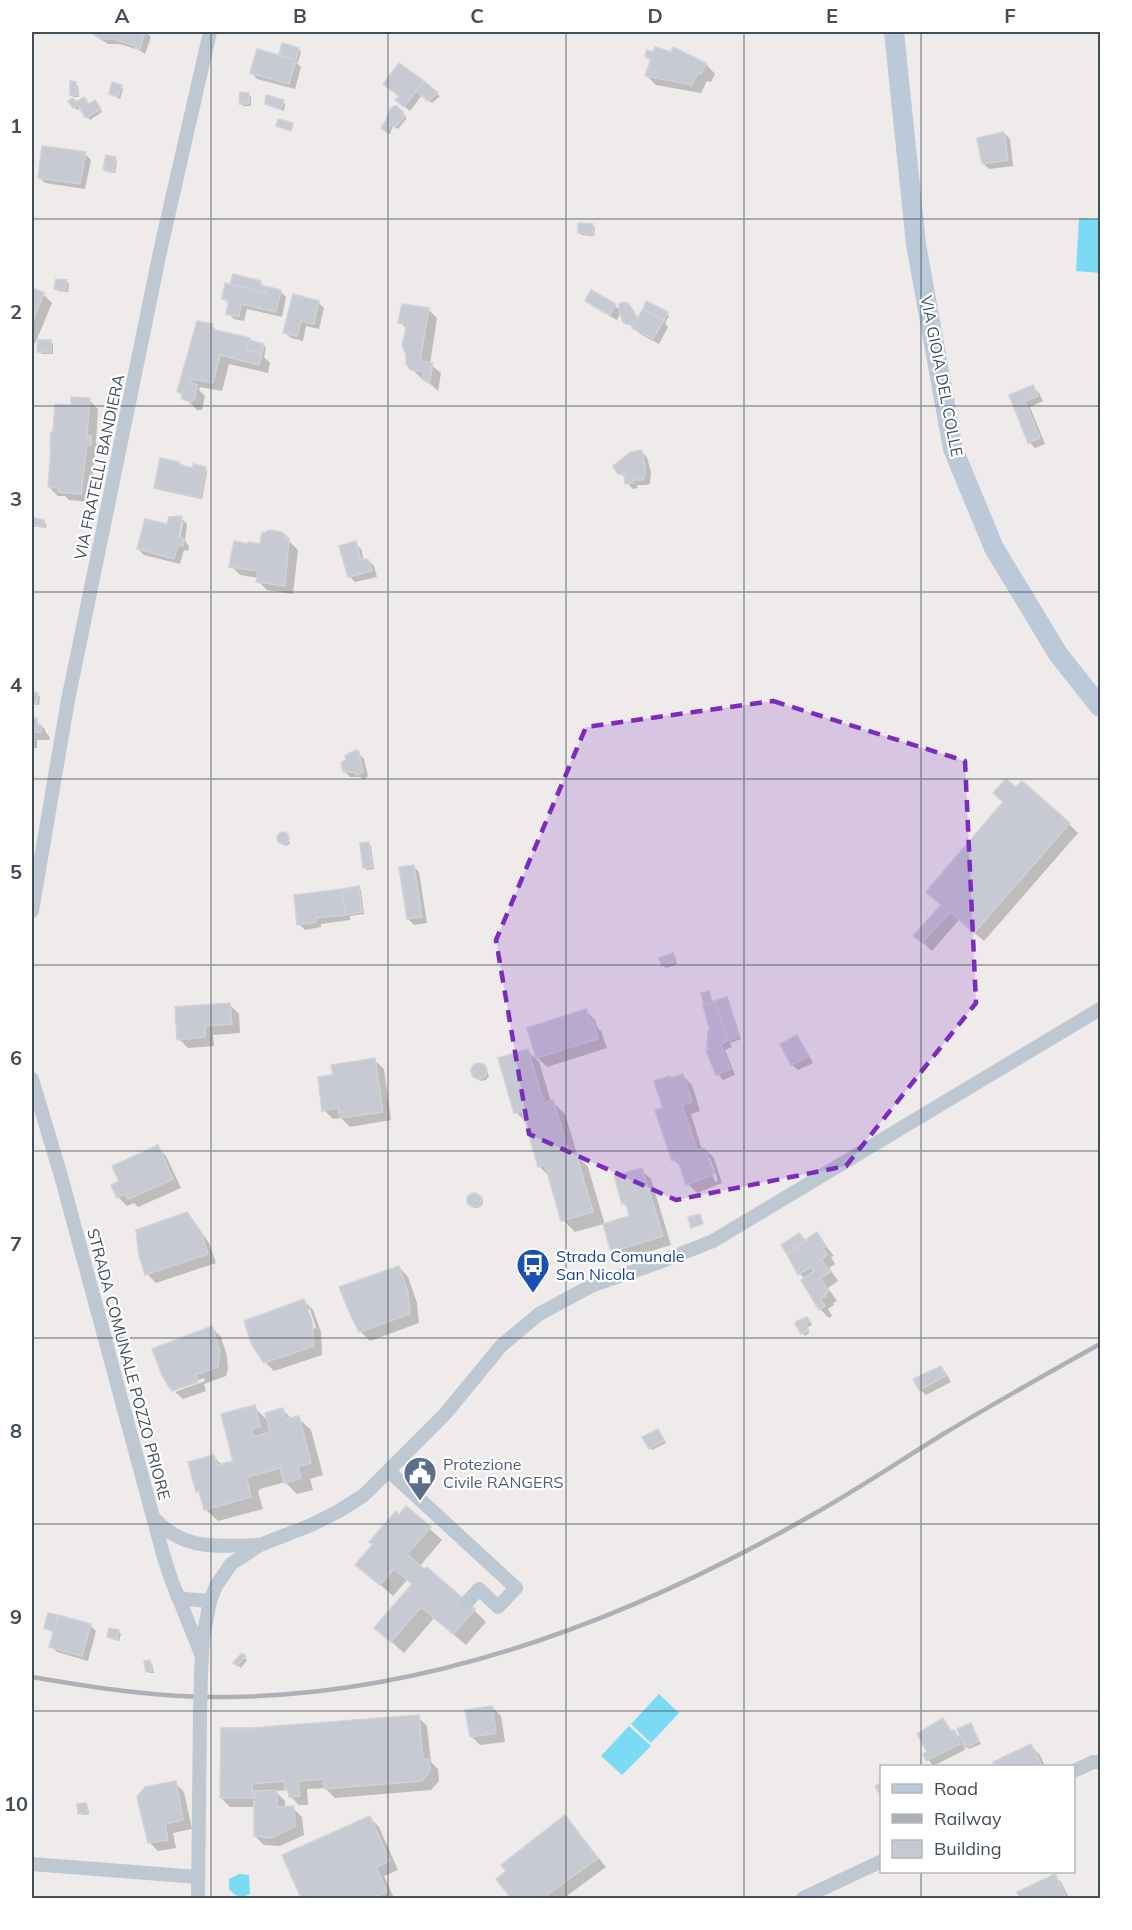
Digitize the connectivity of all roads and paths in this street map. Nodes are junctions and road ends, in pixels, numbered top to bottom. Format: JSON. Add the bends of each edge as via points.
{"nodes":[{"id":1,"x":210,"y":32,"type":"edge"},
{"id":2,"x":894,"y":37,"type":"edge"},
{"id":3,"x":1101,"y":707,"type":"edge"},
{"id":4,"x":32,"y":911,"type":"edge"},
{"id":5,"x":1101,"y":1009,"type":"edge"},
{"id":6,"x":32,"y":1078,"type":"edge"},
{"id":7,"x":390,"y":1471,"type":"junction"},
{"id":8,"x":153,"y":1517,"type":"junction"},
{"id":9,"x":260,"y":1545,"type":"junction"},
{"id":10,"x":177,"y":1596,"type":"junction"},
{"id":11,"x":210,"y":1601,"type":"junction"},
{"id":12,"x":467,"y":1602,"type":"dead end"},
{"id":13,"x":202,"y":1656,"type":"junction"},
{"id":14,"x":1101,"y":1762,"type":"edge"},
{"id":15,"x":1075,"y":1771,"type":"edge"},
{"id":16,"x":880,"y":1862,"type":"edge"},
{"id":17,"x":32,"y":1864,"type":"edge"},
{"id":18,"x":198,"y":1877,"type":"junction"},
{"id":19,"x":198,"y":1899,"type":"edge"},
{"id":20,"x":803,"y":1899,"type":"edge"}],
"edges":[{"from":1,"to":4,"type":"street","name":"VIA FRATELLI BANDIERA","via":[[161,248],[68,700]]},
{"from":2,"to":3,"type":"main road","name":"VIA GIOIA DEL COLLE","via":[[916,244],[953,449],[994,548],[1058,654]]},
{"from":5,"to":7,"type":"street","via":[[713,1241],[591,1286],[539,1314],[501,1346]]},
{"from":6,"to":8,"type":"street","name":"STRADA COMUNALE POZZO PRIORE"},
{"from":7,"to":9,"type":"street","via":[[339,1511]]},
{"from":7,"to":12,"type":"street","via":[[516,1588],[498,1607],[479,1589]]},
{"from":8,"to":9,"type":"street","via":[[168,1532],[189,1543]]},
{"from":8,"to":10,"type":"street","name":"STRADA COMUNALE POZZO PRIORE"},
{"from":9,"to":11,"type":"street","via":[[231,1564]]},
{"from":10,"to":11,"type":"street"},
{"from":10,"to":13,"type":"street","name":"STRADA COMUNALE POZZO PRIORE"},
{"from":11,"to":13,"type":"street"},
{"from":13,"to":18,"type":"street","bridge":true},
{"from":14,"to":15,"type":"street"},
{"from":16,"to":20,"type":"street"},
{"from":17,"to":18,"type":"street"},
{"from":18,"to":19,"type":"street"}]}
